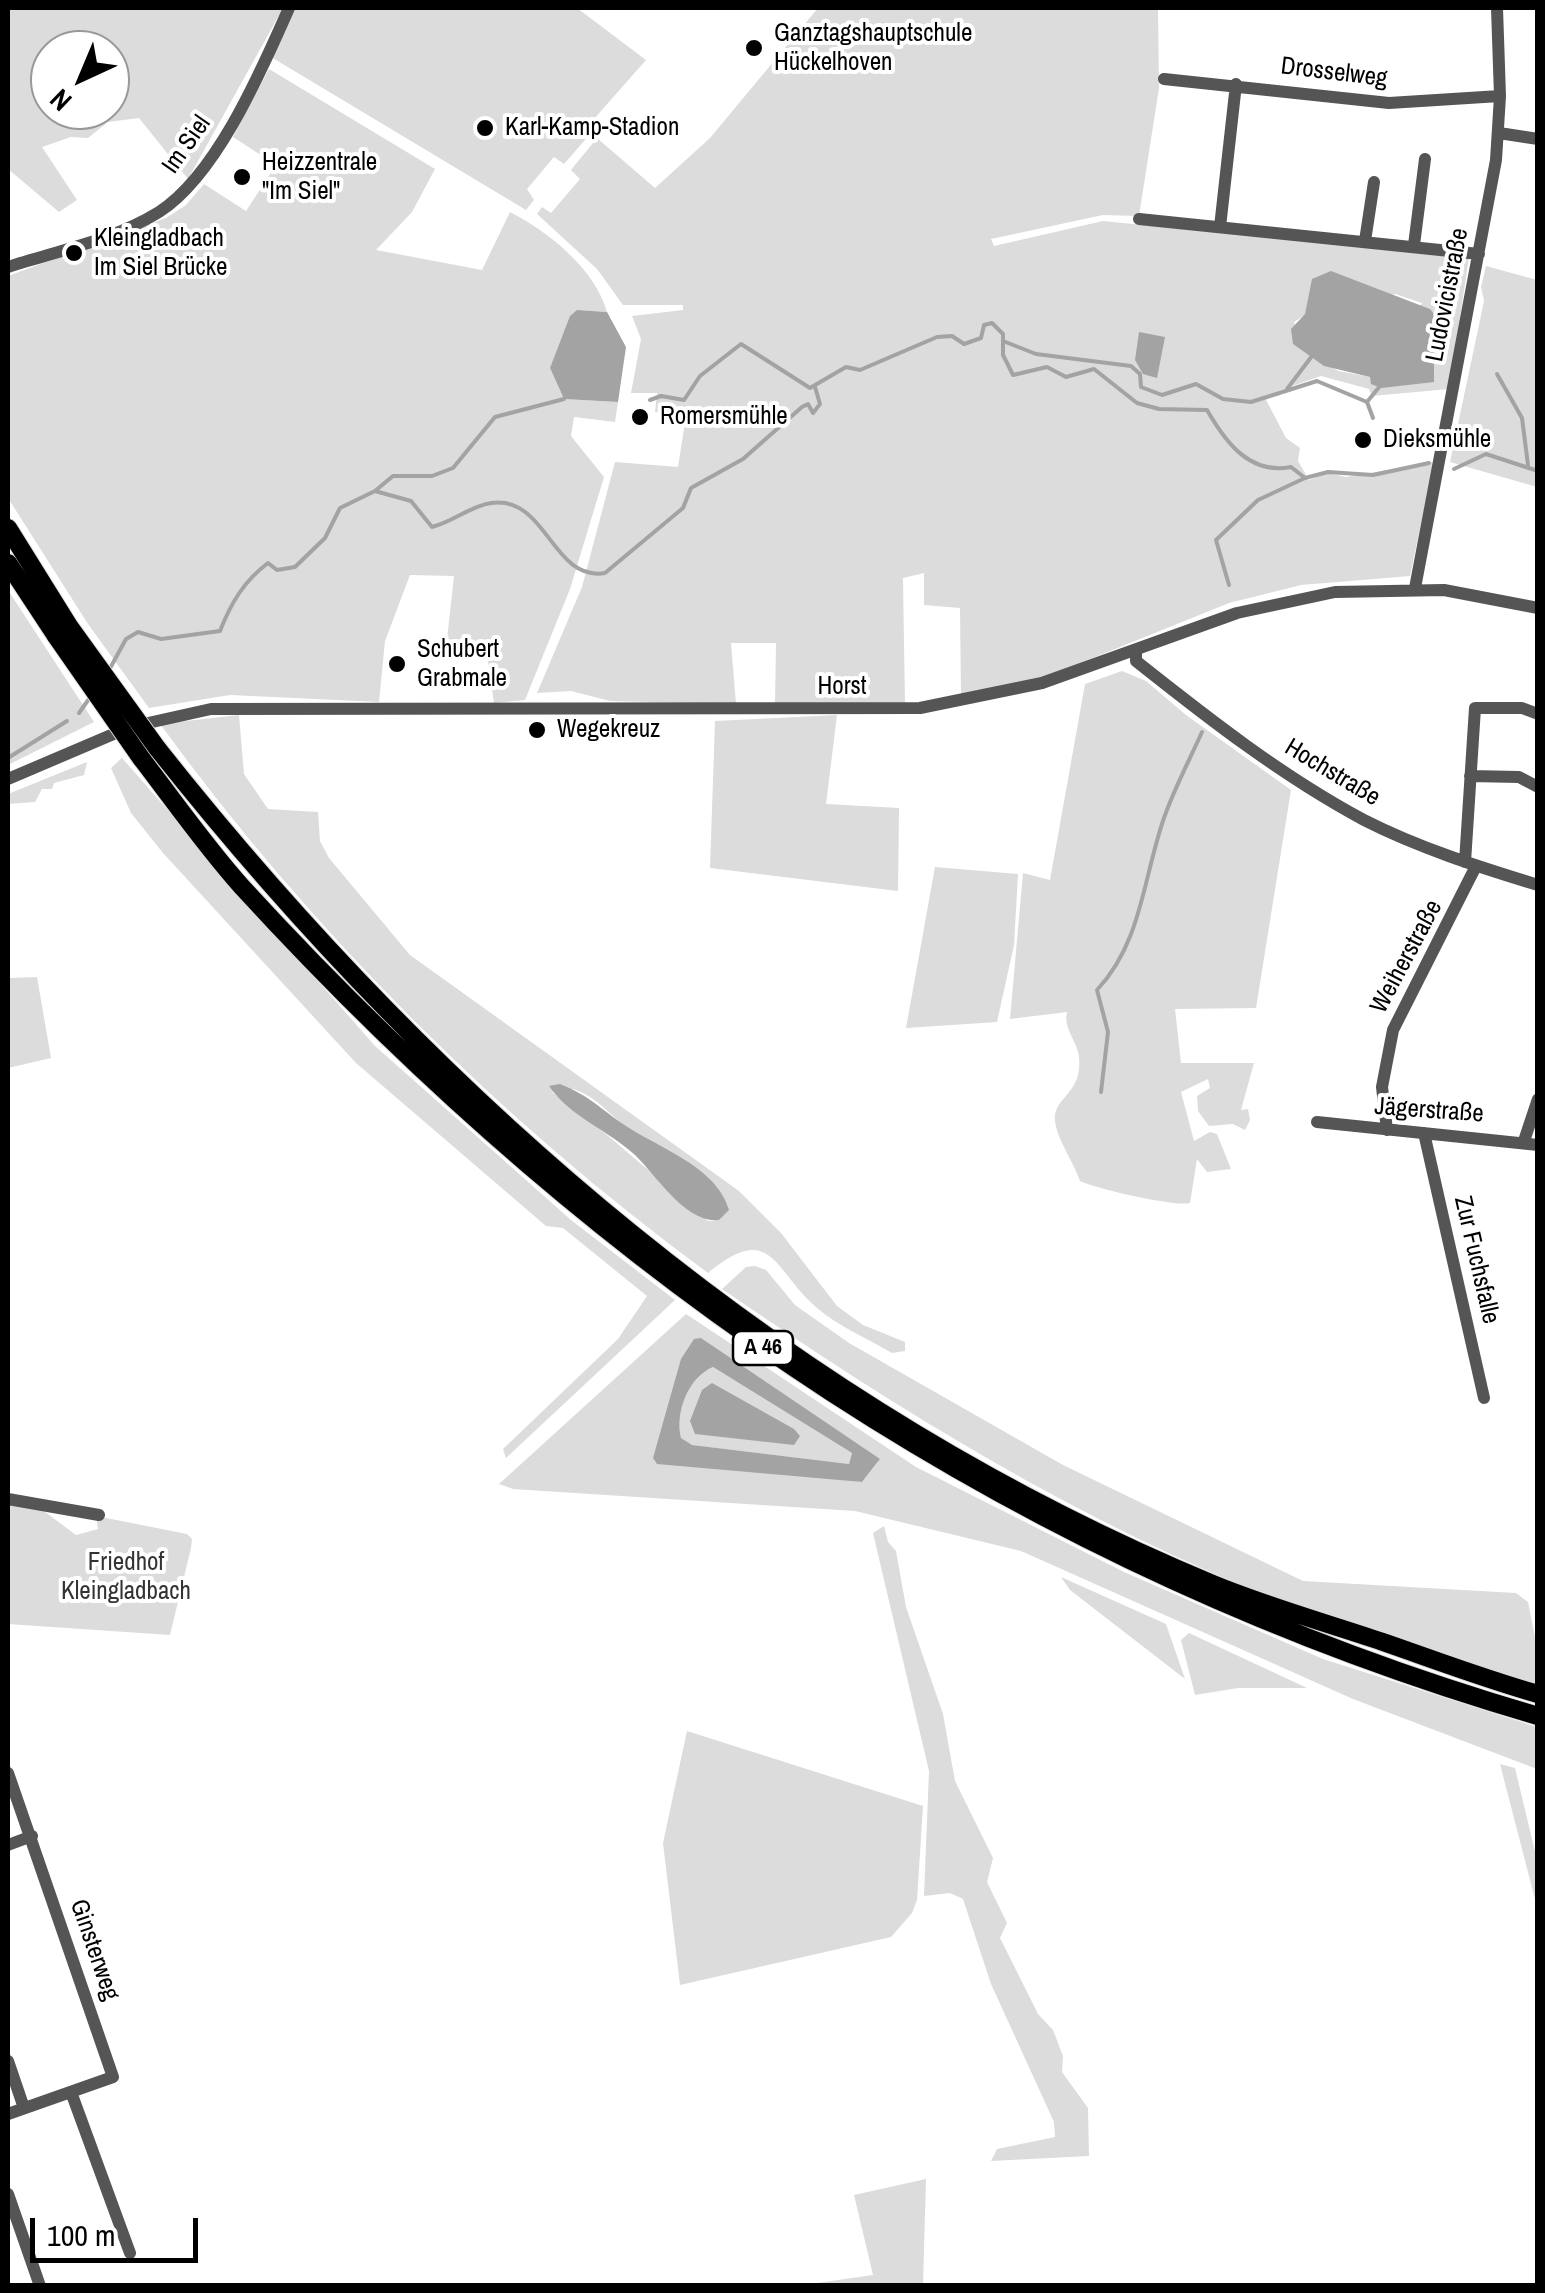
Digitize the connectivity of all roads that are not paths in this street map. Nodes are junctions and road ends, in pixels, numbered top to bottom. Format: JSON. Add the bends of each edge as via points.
{"nodes":[{"id":1,"x":290,"y":8,"type":"edge"},
{"id":2,"x":1497,"y":8,"type":"edge"},
{"id":3,"x":1164,"y":79,"type":"dead end"},
{"id":4,"x":1236,"y":84,"type":"junction"},
{"id":5,"x":1500,"y":96,"type":"junction"},
{"id":6,"x":1499,"y":133,"type":"junction"},
{"id":7,"x":1538,"y":140,"type":"edge"},
{"id":8,"x":1425,"y":160,"type":"dead end"},
{"id":9,"x":1374,"y":182,"type":"dead end"},
{"id":10,"x":1139,"y":220,"type":"dead end"},
{"id":11,"x":1220,"y":227,"type":"junction"},
{"id":12,"x":1365,"y":241,"type":"junction"},
{"id":13,"x":1414,"y":245,"type":"junction"},
{"id":14,"x":1479,"y":254,"type":"junction"},
{"id":15,"x":8,"y":266,"type":"edge"},
{"id":16,"x":8,"y":528,"type":"edge"},
{"id":17,"x":8,"y":563,"type":"edge"},
{"id":18,"x":1414,"y":588,"type":"junction"},
{"id":19,"x":1538,"y":608,"type":"edge"},
{"id":20,"x":62,"y":631,"type":"junction"},
{"id":21,"x":1136,"y":651,"type":"junction"},
{"id":22,"x":1538,"y":714,"type":"edge"},
{"id":23,"x":149,"y":753,"type":"junction"},
{"id":24,"x":1470,"y":776,"type":"junction"},
{"id":25,"x":8,"y":780,"type":"edge"},
{"id":26,"x":1538,"y":787,"type":"edge"},
{"id":27,"x":1471,"y":864,"type":"junction"},
{"id":28,"x":1538,"y":885,"type":"edge"},
{"id":29,"x":1538,"y":1099,"type":"edge"},
{"id":30,"x":1317,"y":1122,"type":"dead end"},
{"id":31,"x":1387,"y":1130,"type":"junction"},
{"id":32,"x":1424,"y":1133,"type":"junction"},
{"id":33,"x":1531,"y":1143,"type":"edge"},
{"id":34,"x":1484,"y":1398,"type":"dead end"},
{"id":35,"x":8,"y":1499,"type":"edge"},
{"id":36,"x":99,"y":1515,"type":"dead end"},
{"id":37,"x":1538,"y":1694,"type":"edge"},
{"id":38,"x":1538,"y":1716,"type":"edge"},
{"id":39,"x":8,"y":1773,"type":"edge"},
{"id":40,"x":32,"y":1836,"type":"junction"},
{"id":41,"x":8,"y":1844,"type":"edge"},
{"id":42,"x":8,"y":2061,"type":"edge"},
{"id":43,"x":71,"y":2092,"type":"junction"},
{"id":44,"x":24,"y":2108,"type":"junction"},
{"id":45,"x":8,"y":2114,"type":"edge"},
{"id":46,"x":8,"y":2194,"type":"edge"},
{"id":47,"x":130,"y":2254,"type":"dead end"},
{"id":48,"x":40,"y":2286,"type":"edge"}],
"edges":[{"from":1,"to":15,"type":"street","name":"Im Siel","via":[[200,172],[171,203],[114,232]]},
{"from":2,"to":5,"type":"street","name":"Ludovicistraße"},
{"from":3,"to":4,"type":"street","name":"Drosselweg"},
{"from":4,"to":5,"type":"street","name":"Drosselweg","via":[[1388,103]]},
{"from":4,"to":11,"type":"street"},
{"from":5,"to":6,"type":"street","name":"Ludovicistraße"},
{"from":6,"to":7,"type":"street"},
{"from":6,"to":14,"type":"street","name":"Ludovicistraße"},
{"from":8,"to":13,"type":"street"},
{"from":9,"to":12,"type":"street"},
{"from":10,"to":11,"type":"street"},
{"from":11,"to":12,"type":"street"},
{"from":12,"to":13,"type":"street"},
{"from":13,"to":14,"type":"street"},
{"from":14,"to":18,"type":"street","name":"Ludovicistraße"},
{"from":16,"to":20,"type":"highway","number":"A 46"},
{"from":17,"to":20,"type":"highway","number":"A 46"},
{"from":18,"to":19,"type":"street","name":"Horst"},
{"from":18,"to":21,"type":"street","name":"Horst","via":[[1290,600]]},
{"from":20,"to":23,"type":"highway","number":"A 46","bridge":true},
{"from":21,"to":25,"type":"street","name":"Horst","via":[[1042,683],[920,708],[210,708],[130,727]]},
{"from":21,"to":27,"type":"street","name":"Hochstraße","via":[[1136,661],[1235,740],[1366,821]]},
{"from":22,"to":24,"type":"street","name":"Weiherstraße","via":[[1475,708]]},
{"from":23,"to":37,"type":"highway","number":"A 46","via":[[342,967],[511,1134],[652,1252],[804,1362],[982,1470],[1214,1584]]},
{"from":23,"to":38,"type":"highway","number":"A 46","via":[[239,884],[384,1034],[622,1246],[780,1360],[997,1496],[1126,1559],[1378,1664]]},
{"from":24,"to":26,"type":"street","via":[[1519,778]]},
{"from":24,"to":27,"type":"street","name":"Weiherstraße"},
{"from":27,"to":28,"type":"street","name":"Hochstraße"},
{"from":27,"to":31,"type":"street","name":"Weiherstraße","via":[[1393,1030],[1382,1087]]},
{"from":29,"to":33,"type":"street"},
{"from":30,"to":31,"type":"street","name":"Jägerstraße"},
{"from":31,"to":32,"type":"street","name":"Jägerstraße"},
{"from":32,"to":33,"type":"street","name":"Jägerstraße"},
{"from":32,"to":34,"type":"street","name":"Zur Fuchsfalle"},
{"from":35,"to":36,"type":"street"},
{"from":39,"to":40,"type":"street","name":"Ginsterweg"},
{"from":40,"to":41,"type":"street"},
{"from":40,"to":43,"type":"street","name":"Ginsterweg","via":[[113,2077]]},
{"from":42,"to":44,"type":"street"},
{"from":43,"to":44,"type":"street"},
{"from":43,"to":47,"type":"street"},
{"from":44,"to":45,"type":"street"},
{"from":46,"to":48,"type":"street"}]}
